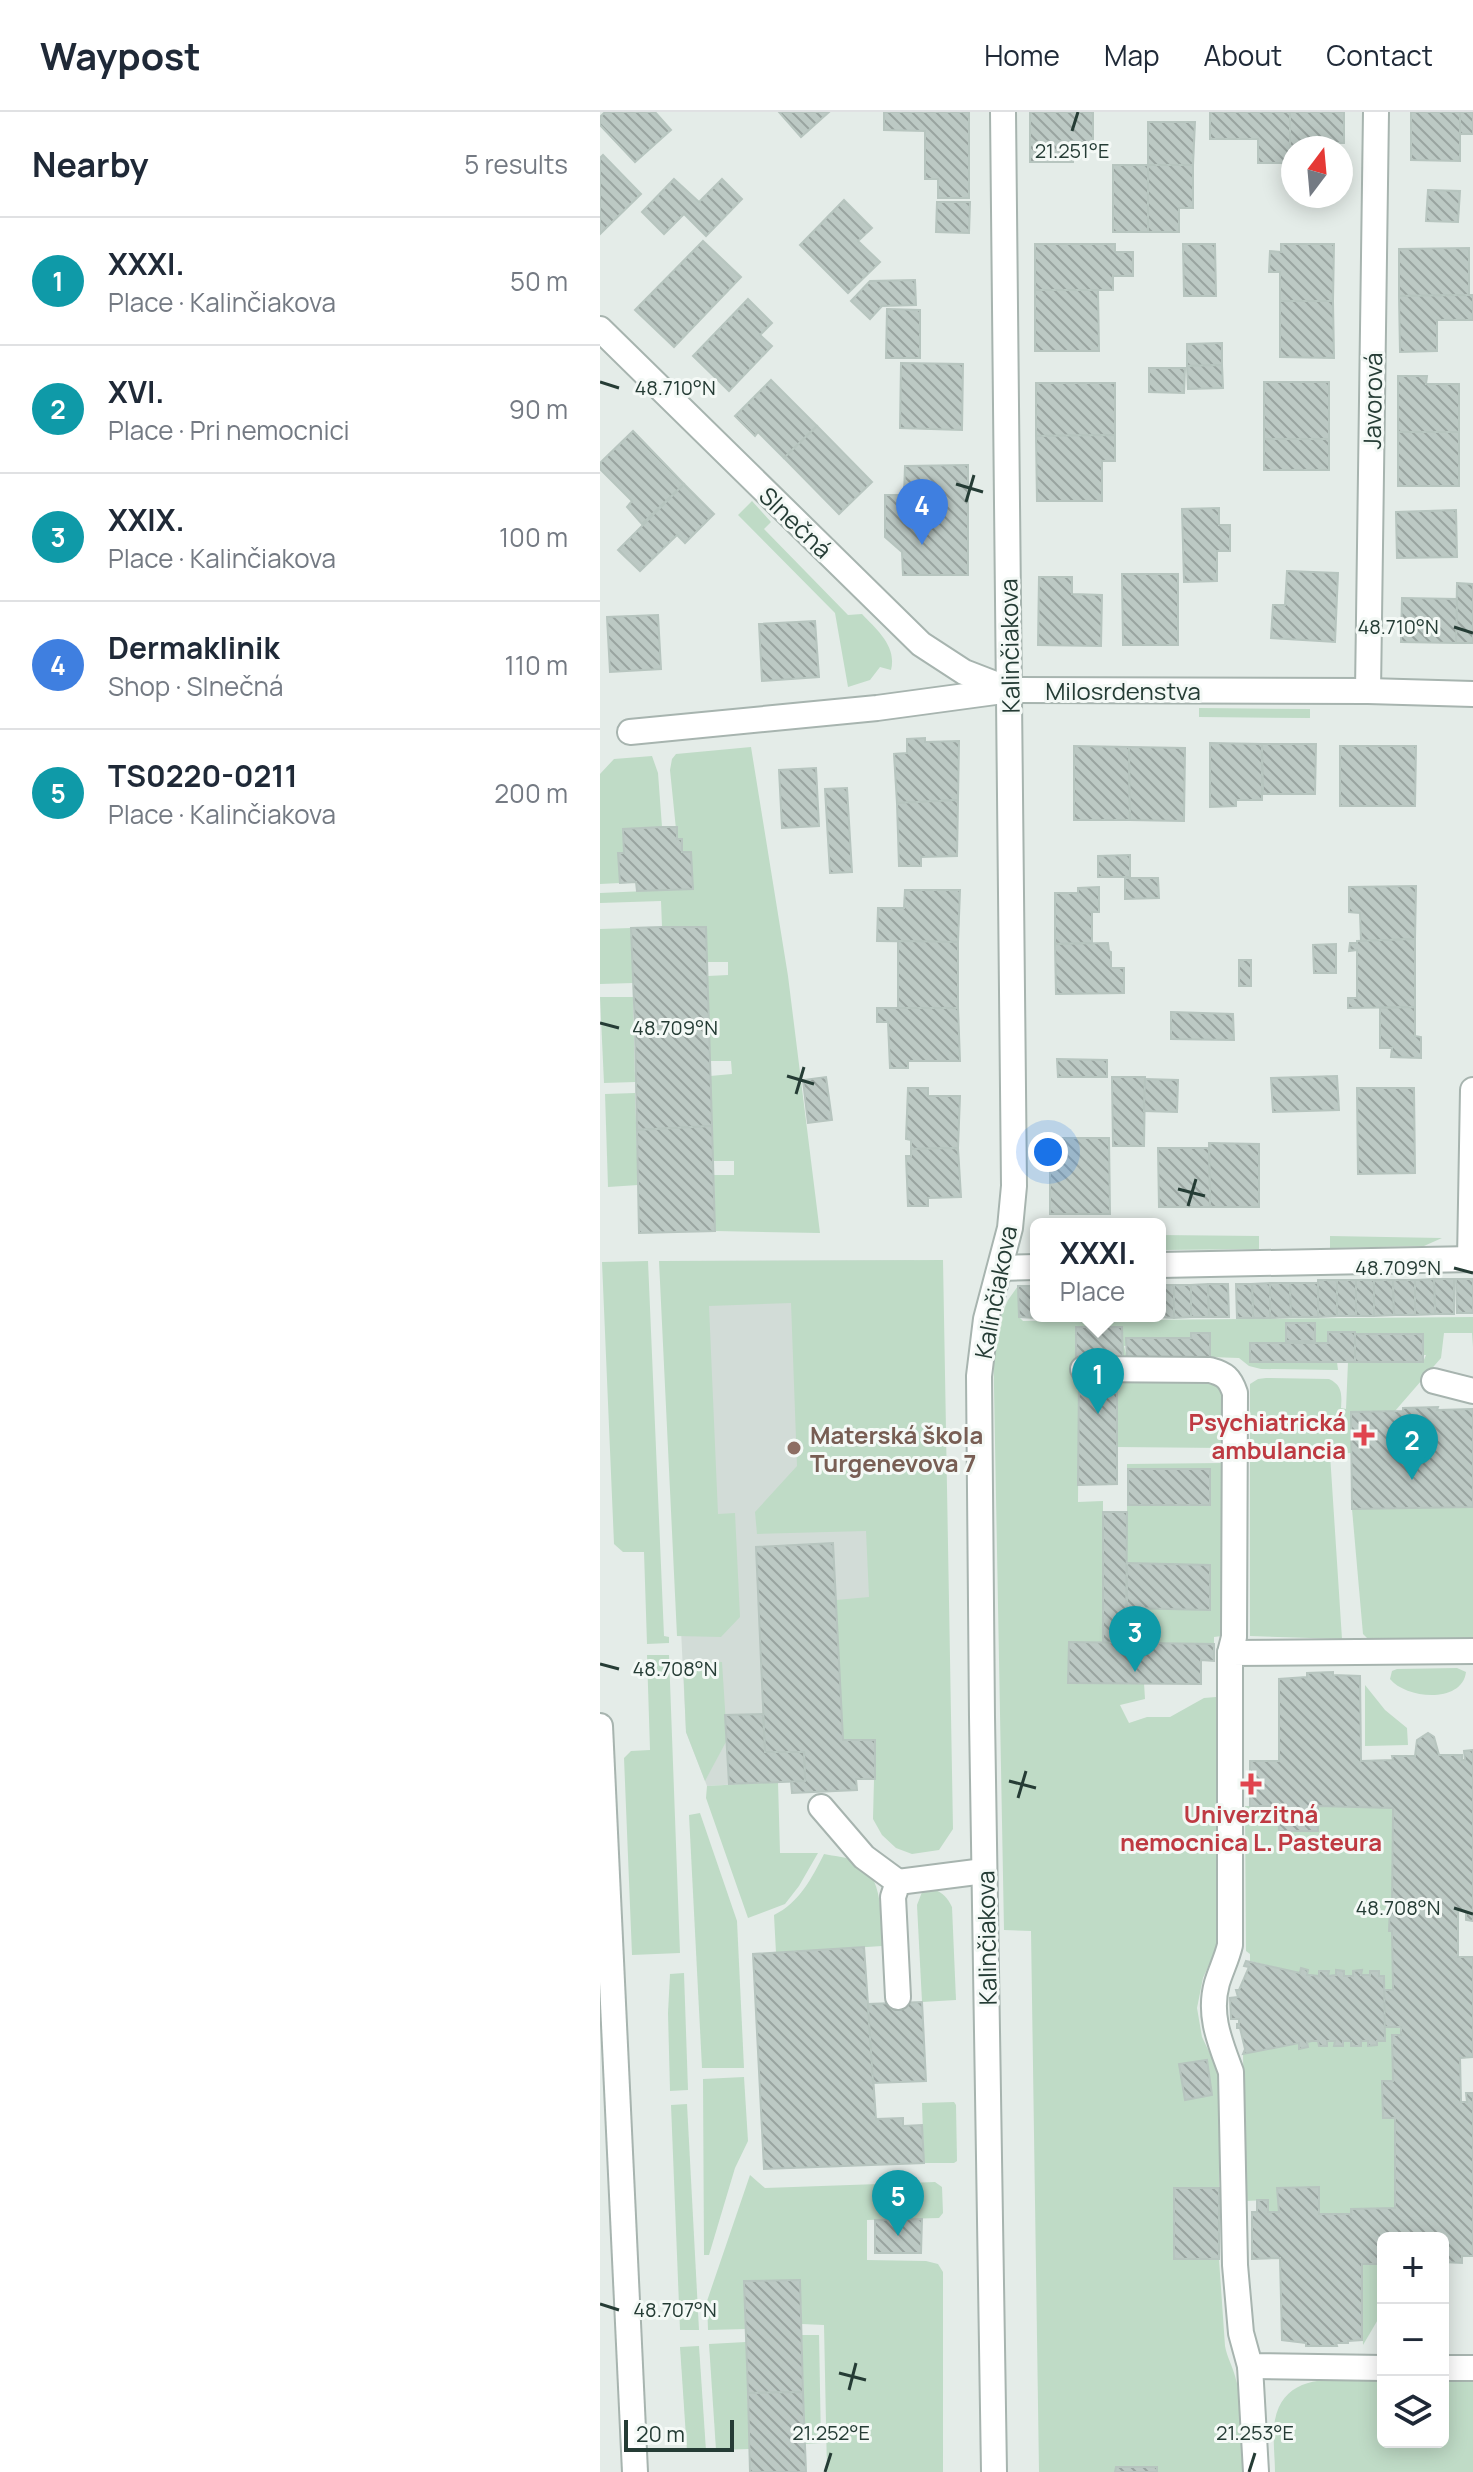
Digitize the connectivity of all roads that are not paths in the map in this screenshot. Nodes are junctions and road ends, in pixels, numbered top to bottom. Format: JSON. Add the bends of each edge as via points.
{"nodes":[{"id":1,"x":1003,"y":112,"type":"edge"},
{"id":2,"x":1376,"y":112,"type":"edge"},
{"id":3,"x":600,"y":329,"type":"edge"},
{"id":4,"x":1010,"y":690,"type":"junction"},
{"id":5,"x":1368,"y":691,"type":"junction"},
{"id":6,"x":1473,"y":694,"type":"edge"},
{"id":7,"x":630,"y":732,"type":"dead end"},
{"id":8,"x":1473,"y":1090,"type":"edge"},
{"id":9,"x":1472,"y":1259,"type":"edge"},
{"id":10,"x":1166,"y":1265,"type":"edge"},
{"id":11,"x":1030,"y":1267,"type":"edge"},
{"id":12,"x":1001,"y":1268,"type":"junction"},
{"id":13,"x":1083,"y":1369,"type":"dead end"},
{"id":14,"x":1434,"y":1381,"type":"dead end"},
{"id":15,"x":1473,"y":1391,"type":"edge"},
{"id":16,"x":1473,"y":1651,"type":"edge"},
{"id":17,"x":1230,"y":1653,"type":"junction"},
{"id":18,"x":600,"y":1726,"type":"edge"},
{"id":19,"x":821,"y":1807,"type":"dead end"},
{"id":20,"x":602,"y":1826,"type":"edge"},
{"id":21,"x":984,"y":1871,"type":"junction"},
{"id":22,"x":898,"y":1882,"type":"junction"},
{"id":23,"x":898,"y":1997,"type":"dead end"},
{"id":24,"x":611,"y":2192,"type":"edge"},
{"id":25,"x":1250,"y":2366,"type":"junction"},
{"id":26,"x":1377,"y":2368,"type":"edge"},
{"id":27,"x":1449,"y":2368,"type":"edge"},
{"id":28,"x":1473,"y":2368,"type":"edge"},
{"id":29,"x":635,"y":2472,"type":"edge"},
{"id":30,"x":994,"y":2472,"type":"edge"},
{"id":31,"x":1256,"y":2472,"type":"edge"}],
"edges":[{"from":1,"to":4,"type":"street","name":"Kalinčiakova"},
{"from":2,"to":5,"type":"street","name":"Javorová"},
{"from":3,"to":4,"type":"street","name":"Slnečná","via":[[921,644],[964,672]]},
{"from":4,"to":5,"type":"street","name":"Milosrdenstva"},
{"from":4,"to":7,"type":"street","name":"Milosrdenstva"},
{"from":4,"to":12,"type":"street","name":"Kalinčiakova","via":[[1014,1186]]},
{"from":5,"to":6,"type":"street","name":"Milosrdenstva"},
{"from":8,"to":9,"type":"street"},
{"from":9,"to":10,"type":"street"},
{"from":11,"to":12,"type":"street"},
{"from":12,"to":21,"type":"street","name":"Kalinčiakova","via":[[986,1319],[979,1376]]},
{"from":13,"to":17,"type":"street","via":[[1210,1370],[1231,1381],[1235,1393]]},
{"from":14,"to":15,"type":"street"},
{"from":16,"to":17,"type":"street"},
{"from":17,"to":25,"type":"street","via":[[1230,1945],[1213,2005],[1231,2072],[1236,2277]]},
{"from":18,"to":20,"type":"street"},
{"from":19,"to":22,"type":"street","via":[[864,1857]]},
{"from":20,"to":24,"type":"street"},
{"from":21,"to":22,"type":"street"},
{"from":21,"to":30,"type":"street","name":"Kalinčiakova"},
{"from":22,"to":23,"type":"street","via":[[893,1897]]},
{"from":24,"to":29,"type":"street"},
{"from":25,"to":26,"type":"street"},
{"from":25,"to":31,"type":"street"},
{"from":27,"to":28,"type":"street"}]}
